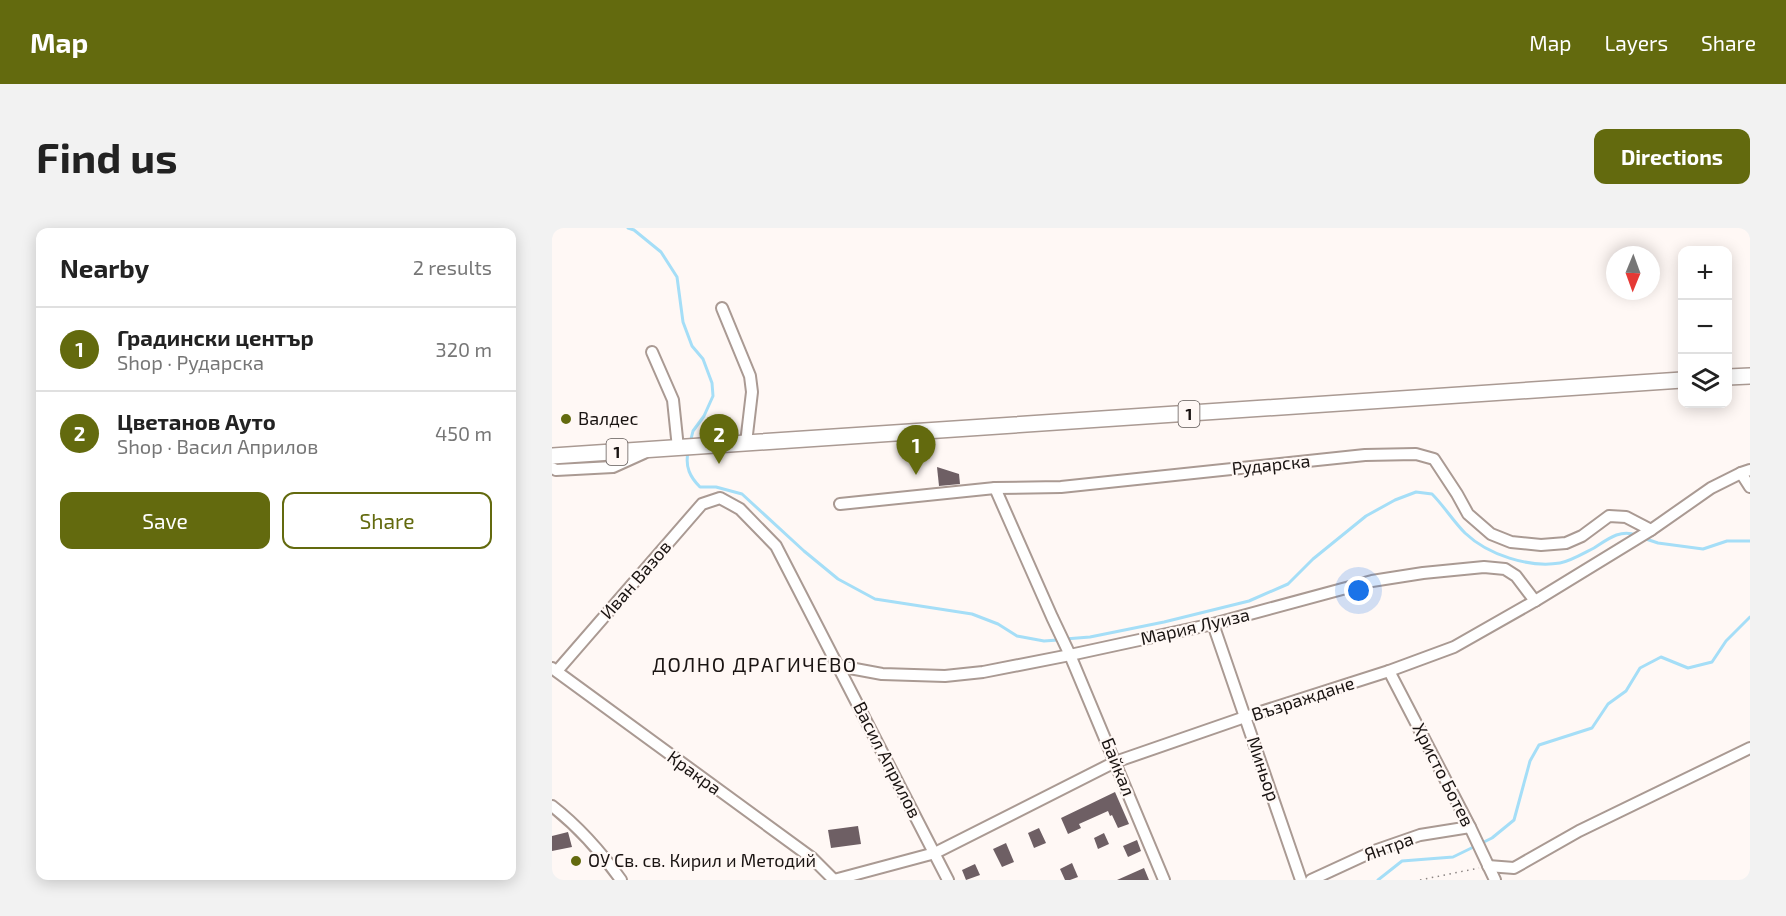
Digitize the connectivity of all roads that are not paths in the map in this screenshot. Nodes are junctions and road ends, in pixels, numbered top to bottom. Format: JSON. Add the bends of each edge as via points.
{"nodes":[{"id":1,"x":722,"y":308,"type":"dead end"},
{"id":2,"x":652,"y":352,"type":"dead end"},
{"id":3,"x":1750,"y":376,"type":"edge"},
{"id":4,"x":1732,"y":377,"type":"edge"},
{"id":5,"x":1678,"y":380,"type":"edge"},
{"id":6,"x":746,"y":443,"type":"junction"},
{"id":7,"x":686,"y":448,"type":"junction"},
{"id":8,"x":651,"y":450,"type":"junction"},
{"id":9,"x":552,"y":456,"type":"edge"},
{"id":10,"x":552,"y":468,"type":"edge"},
{"id":11,"x":1745,"y":471,"type":"edge"},
{"id":12,"x":1750,"y":487,"type":"edge"},
{"id":13,"x":995,"y":488,"type":"junction"},
{"id":14,"x":720,"y":498,"type":"joint"},
{"id":15,"x":840,"y":504,"type":"dead end"},
{"id":16,"x":1648,"y":531,"type":"junction"},
{"id":17,"x":1535,"y":601,"type":"junction"},
{"id":18,"x":1213,"y":624,"type":"junction"},
{"id":19,"x":1068,"y":650,"type":"junction"},
{"id":20,"x":839,"y":666,"type":"junction"},
{"id":21,"x":554,"y":669,"type":"edge"},
{"id":22,"x":1389,"y":671,"type":"junction"},
{"id":23,"x":1245,"y":717,"type":"junction"},
{"id":24,"x":1750,"y":748,"type":"edge"},
{"id":25,"x":1115,"y":762,"type":"junction"},
{"id":26,"x":552,"y":806,"type":"edge"},
{"id":27,"x":1472,"y":830,"type":"junction"},
{"id":28,"x":935,"y":853,"type":"junction"},
{"id":29,"x":1487,"y":862,"type":"junction"},
{"id":30,"x":621,"y":880,"type":"edge"},
{"id":31,"x":834,"y":880,"type":"edge"},
{"id":32,"x":948,"y":880,"type":"edge"},
{"id":33,"x":1164,"y":880,"type":"edge"},
{"id":34,"x":1301,"y":880,"type":"edge"},
{"id":35,"x":1311,"y":880,"type":"edge"},
{"id":36,"x":1495,"y":880,"type":"edge"}],
"edges":[{"from":1,"to":6,"type":"street","via":[[750,376]]},
{"from":2,"to":7,"type":"street","via":[[673,400]]},
{"from":3,"to":4,"type":"highway"},
{"from":5,"to":6,"type":"highway","number":"1"},
{"from":6,"to":7,"type":"highway","number":"1"},
{"from":7,"to":8,"type":"highway","number":"1"},
{"from":8,"to":9,"type":"highway","number":"1"},
{"from":8,"to":10,"type":"street","via":[[613,467]]},
{"from":11,"to":12,"type":"street"},
{"from":11,"to":16,"type":"street","name":"Възраждане","via":[[1711,488]]},
{"from":13,"to":15,"type":"street","name":"Рударска"},
{"from":13,"to":16,"type":"street","name":"Рударска","via":[[1061,487],[1365,455],[1416,454],[1434,459],[1468,514],[1491,534],[1511,542],[1566,543],[1609,516],[1626,517]]},
{"from":13,"to":19,"type":"street","name":"Байкал"},
{"from":14,"to":20,"type":"street","name":"Васил Априлов","via":[[740,509],[776,546]]},
{"from":14,"to":21,"type":"street","name":"Иван Вазов","via":[[702,504]]},
{"from":16,"to":17,"type":"street","name":"Възраждане"},
{"from":17,"to":18,"type":"street","name":"Мария Луиза","via":[[1505,569],[1484,567],[1372,581]]},
{"from":17,"to":22,"type":"street","name":"Възраждане","via":[[1454,647]]},
{"from":18,"to":19,"type":"street","name":"Мария Луиза"},
{"from":18,"to":23,"type":"street","name":"Миньор"},
{"from":19,"to":20,"type":"street","name":"Мария Луиза","via":[[982,672],[945,676],[882,674]]},
{"from":19,"to":25,"type":"street","name":"Байкал"},
{"from":20,"to":28,"type":"street","name":"Васил Априлов"},
{"from":21,"to":31,"type":"street","name":"Кракра","via":[[812,858]]},
{"from":22,"to":23,"type":"street","name":"Възраждане"},
{"from":22,"to":27,"type":"street","name":"Христо Ботев"},
{"from":23,"to":25,"type":"street","name":"Възраждане"},
{"from":23,"to":34,"type":"street","name":"Миньор"},
{"from":24,"to":29,"type":"street","via":[[1579,831],[1514,868]]},
{"from":25,"to":28,"type":"street","name":"Възраждане"},
{"from":25,"to":33,"type":"street","name":"Байкал"},
{"from":26,"to":30,"type":"street","via":[[601,852]]},
{"from":27,"to":29,"type":"street","name":"Христо Ботев"},
{"from":27,"to":35,"type":"street","name":"Янтра","via":[[1420,836],[1374,851]]},
{"from":28,"to":31,"type":"street","name":"Възраждане"},
{"from":28,"to":32,"type":"street","name":"Васил Априлов"},
{"from":29,"to":36,"type":"street","name":"Христо Ботев"}]}
